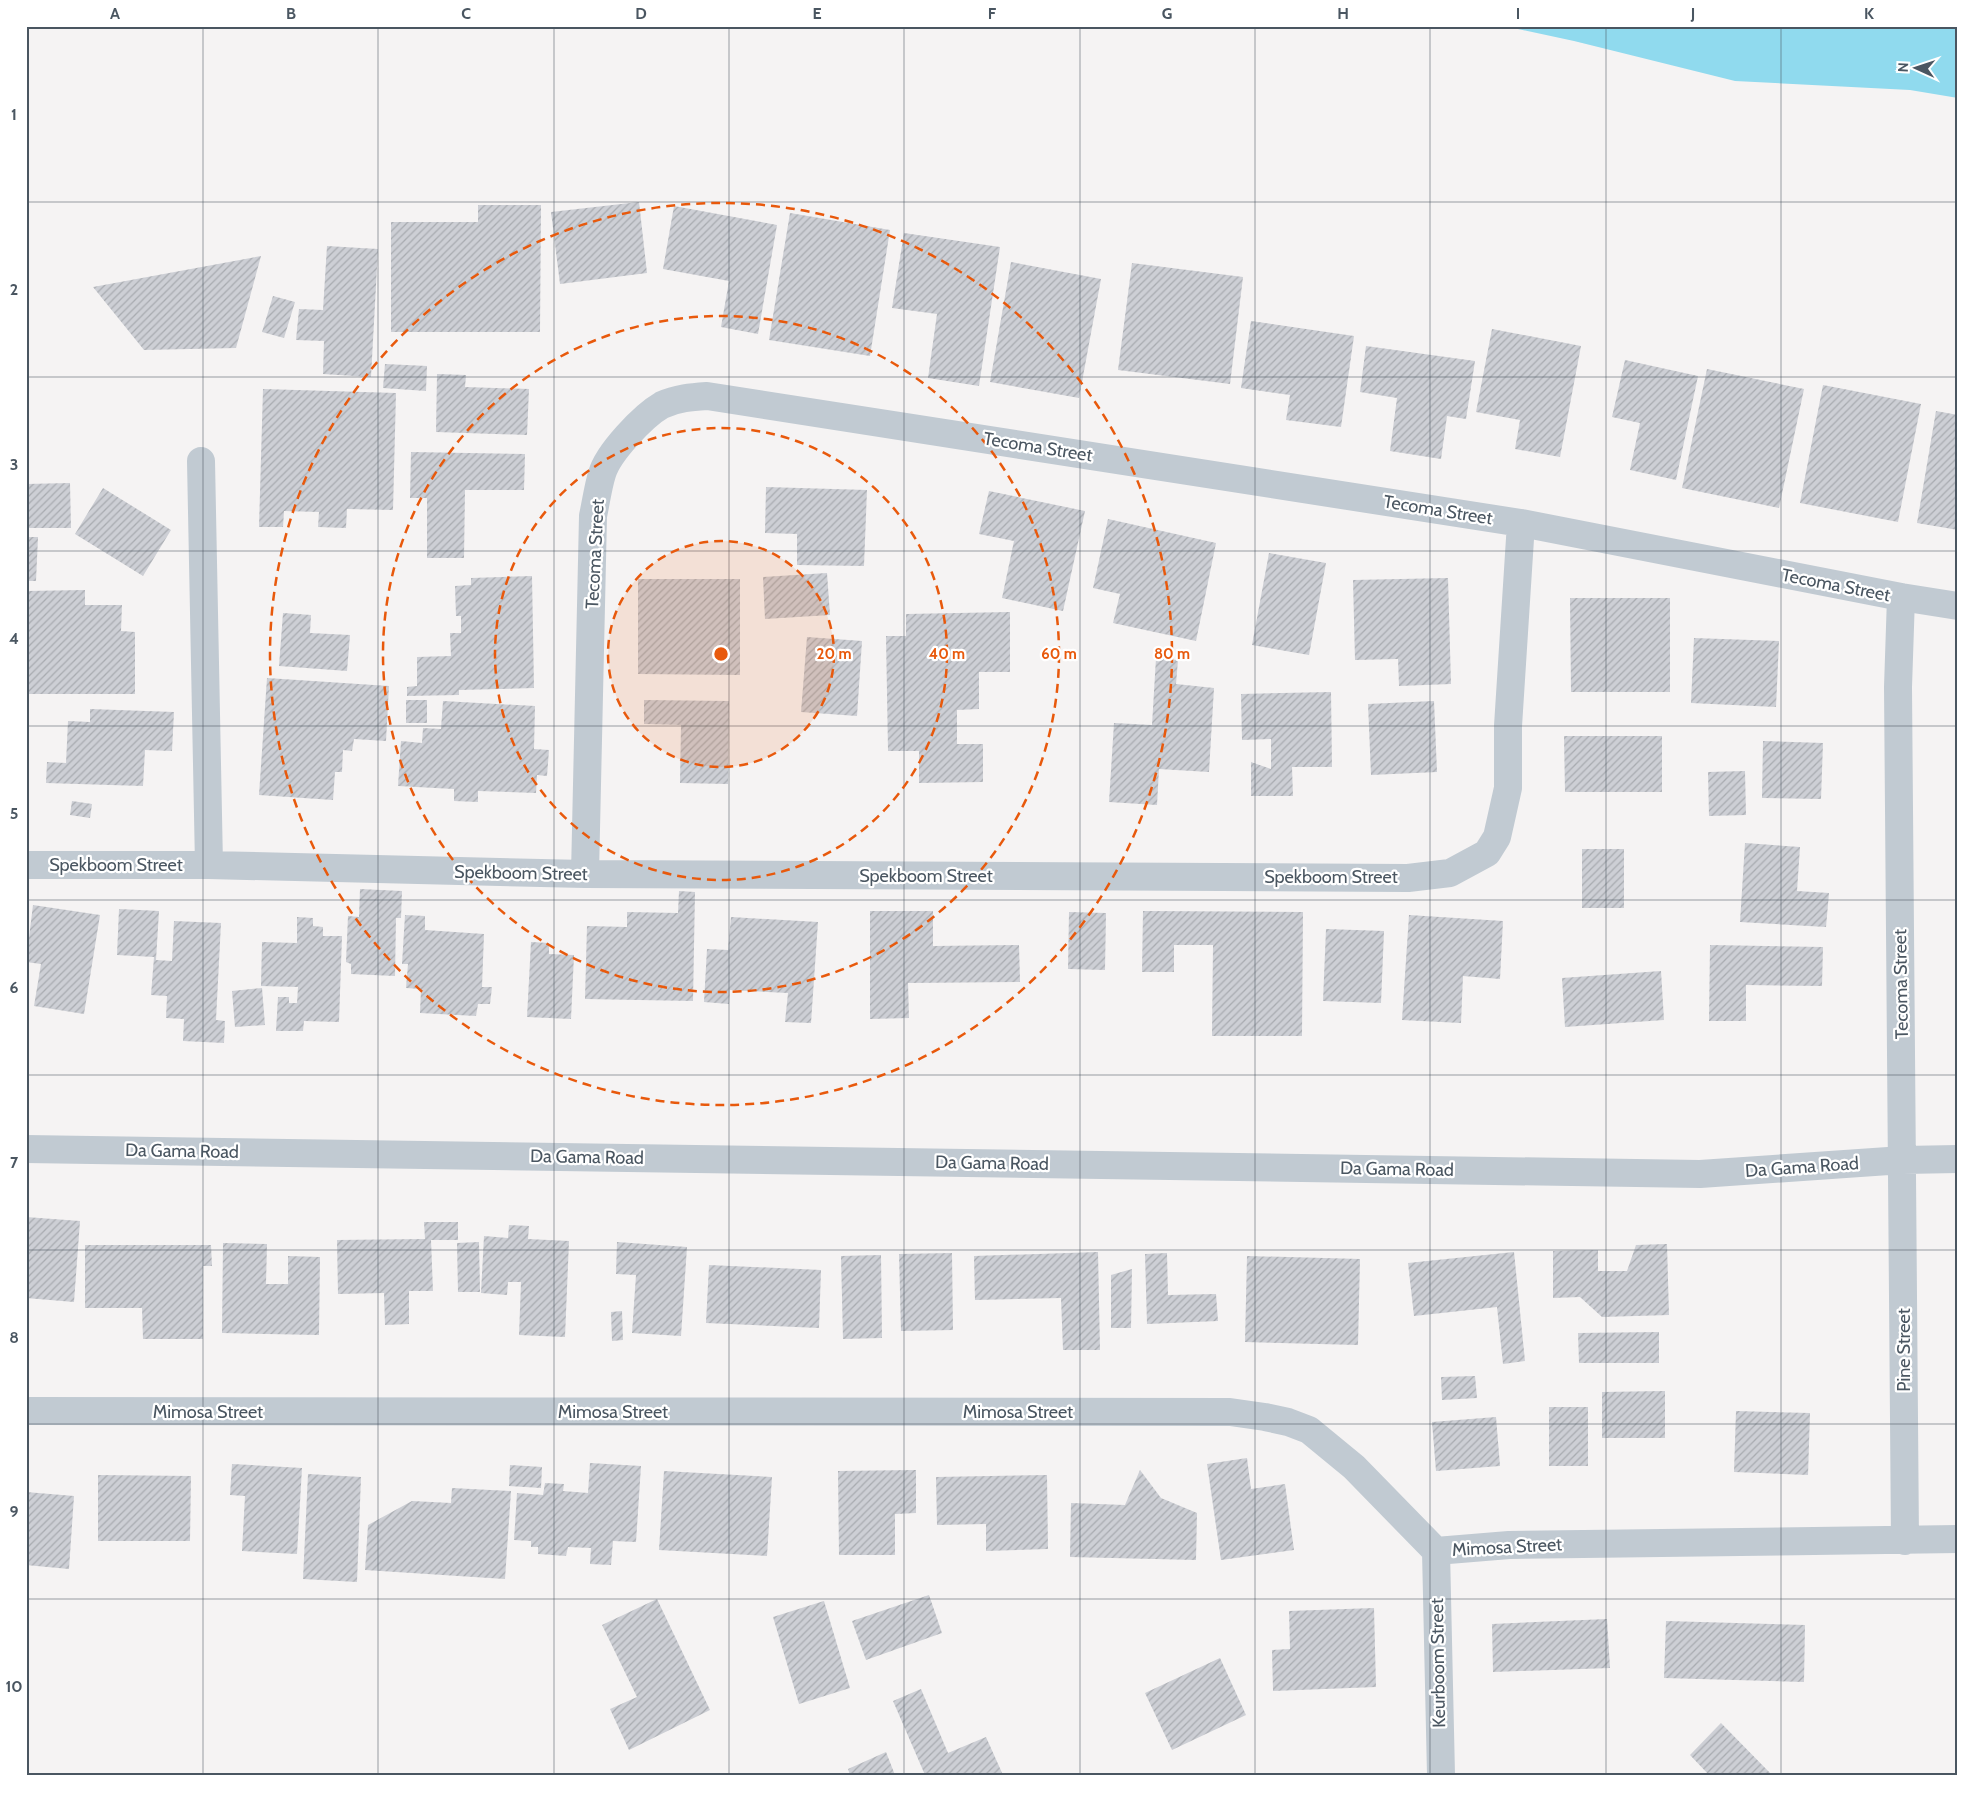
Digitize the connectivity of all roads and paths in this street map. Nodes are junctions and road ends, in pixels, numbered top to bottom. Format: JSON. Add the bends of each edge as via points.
{"nodes":[{"id":1,"x":201,"y":461,"type":"dead end"},
{"id":2,"x":1521,"y":523,"type":"junction"},
{"id":3,"x":1900,"y":597,"type":"junction"},
{"id":4,"x":1958,"y":606,"type":"edge"},
{"id":5,"x":26,"y":865,"type":"edge"},
{"id":6,"x":209,"y":865,"type":"junction"},
{"id":7,"x":585,"y":874,"type":"junction"},
{"id":8,"x":26,"y":1149,"type":"edge"},
{"id":9,"x":1958,"y":1159,"type":"edge"},
{"id":10,"x":1903,"y":1160,"type":"junction"},
{"id":11,"x":26,"y":1412,"type":"edge"},
{"id":12,"x":1958,"y":1539,"type":"edge"},
{"id":13,"x":1905,"y":1541,"type":"junction"},
{"id":14,"x":1436,"y":1551,"type":"junction"},
{"id":15,"x":1441,"y":1775,"type":"edge"}],
"edges":[{"from":1,"to":6,"type":"street"},
{"from":2,"to":3,"type":"street","name":"Tecoma Street"},
{"from":2,"to":7,"type":"street","name":"Spekboom Street","via":[[1508,726],[1508,788],[1496,837],[1487,853],[1450,872],[1408,878]]},
{"from":2,"to":7,"type":"street","name":"Tecoma Street","via":[[707,396],[669,403],[634,429],[616,448],[602,472],[593,516]]},
{"from":3,"to":4,"type":"street","name":"Tecoma Street"},
{"from":3,"to":10,"type":"street","name":"Tecoma Street","via":[[1898,697]]},
{"from":5,"to":6,"type":"street","name":"Spekboom Street"},
{"from":6,"to":7,"type":"street","name":"Spekboom Street"},
{"from":8,"to":10,"type":"street","name":"Da Gama Road","via":[[1700,1174]]},
{"from":9,"to":10,"type":"street","name":"Da Gama Road"},
{"from":10,"to":13,"type":"street","name":"Pine Street"},
{"from":11,"to":14,"type":"street","name":"Mimosa Street","via":[[1230,1412],[1280,1420],[1309,1430],[1354,1467]]},
{"from":12,"to":13,"type":"street","name":"Mimosa Street"},
{"from":13,"to":14,"type":"street","name":"Mimosa Street","via":[[1509,1545]]},
{"from":14,"to":15,"type":"street","name":"Keurboom Street"}]}
